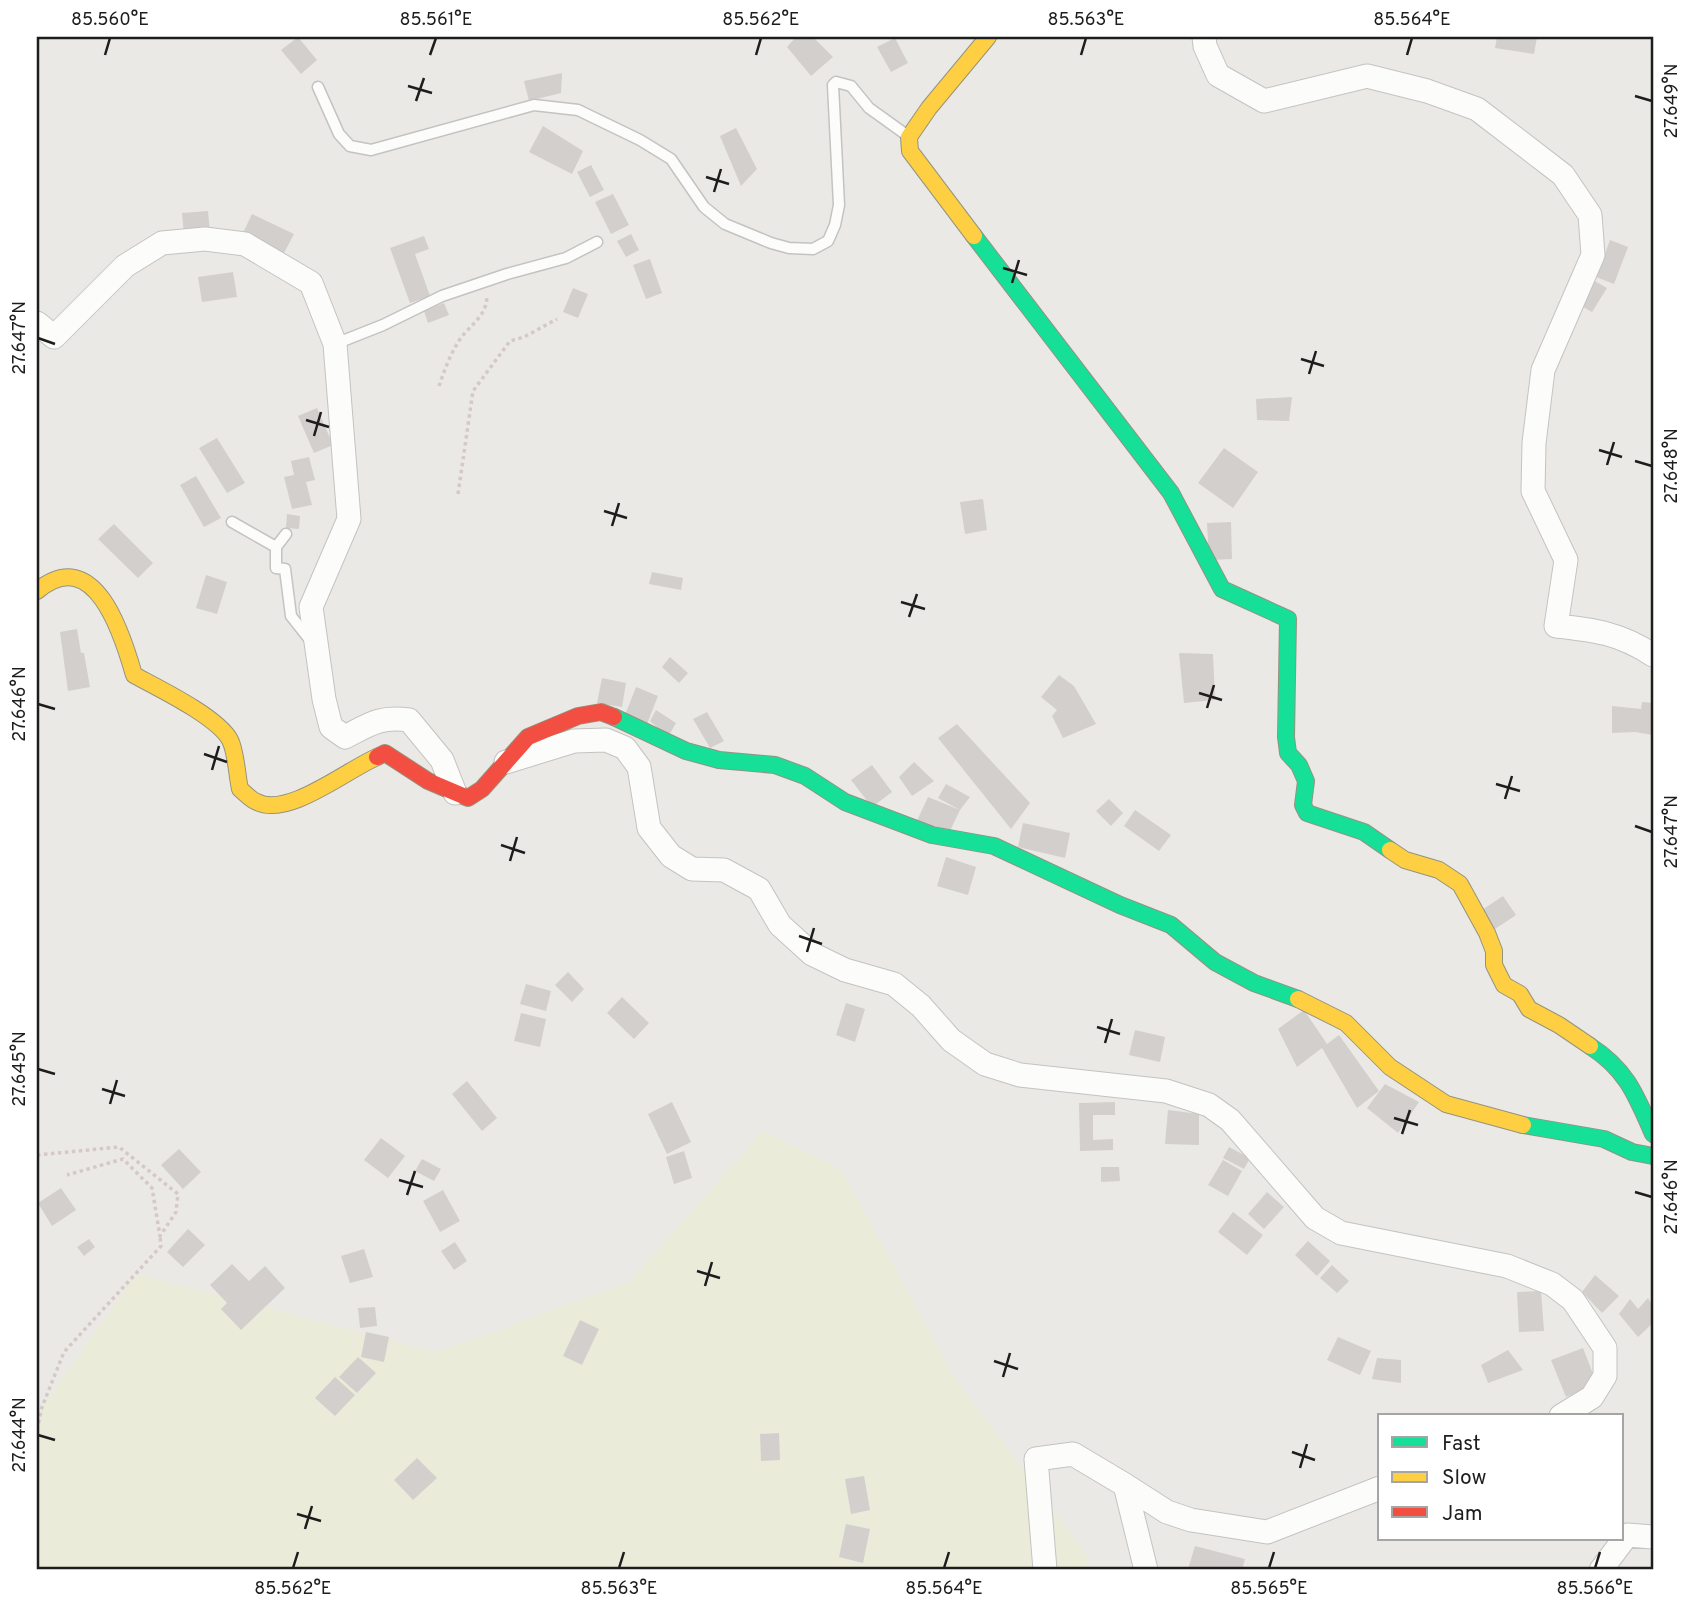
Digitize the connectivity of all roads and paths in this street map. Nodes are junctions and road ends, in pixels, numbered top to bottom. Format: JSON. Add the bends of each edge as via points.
{"nodes":[{"id":1,"x":988,"y":37,"type":"edge"},
{"id":2,"x":1204,"y":37,"type":"edge"},
{"id":3,"x":318,"y":87,"type":"dead end"},
{"id":4,"x":909,"y":137,"type":"junction"},
{"id":5,"x":597,"y":242,"type":"dead end"},
{"id":6,"x":487,"y":281,"type":"junction"},
{"id":7,"x":557,"y":319,"type":"dead end"},
{"id":8,"x":37,"y":323,"type":"edge"},
{"id":9,"x":335,"y":344,"type":"junction"},
{"id":10,"x":439,"y":386,"type":"dead end"},
{"id":11,"x":458,"y":494,"type":"dead end"},
{"id":12,"x":232,"y":522,"type":"dead end"},
{"id":13,"x":286,"y":534,"type":"dead end"},
{"id":14,"x":276,"y":547,"type":"junction"},
{"id":15,"x":37,"y":591,"type":"edge"},
{"id":16,"x":316,"y":648,"type":"junction"},
{"id":17,"x":1653,"y":655,"type":"edge"},
{"id":18,"x":506,"y":762,"type":"junction"},
{"id":19,"x":455,"y":793,"type":"junction"},
{"id":20,"x":1653,"y":1134,"type":"edge"},
{"id":21,"x":37,"y":1155,"type":"edge"},
{"id":22,"x":1653,"y":1156,"type":"edge"},
{"id":23,"x":67,"y":1175,"type":"dead end"},
{"id":24,"x":160,"y":1236,"type":"junction"},
{"id":25,"x":1564,"y":1414,"type":"edge"},
{"id":26,"x":37,"y":1430,"type":"edge"},
{"id":27,"x":1125,"y":1485,"type":"junction"},
{"id":28,"x":1378,"y":1489,"type":"edge"},
{"id":29,"x":1653,"y":1537,"type":"edge"},
{"id":30,"x":1624,"y":1539,"type":"edge"},
{"id":31,"x":1623,"y":1540,"type":"edge"},
{"id":32,"x":1045,"y":1570,"type":"edge"},
{"id":33,"x":1146,"y":1570,"type":"edge"},
{"id":34,"x":1601,"y":1570,"type":"edge"}],
"edges":[{"from":1,"to":4,"type":"main road"},
{"from":2,"to":17,"type":"street","via":[[1218,75],[1264,101],[1367,76],[1427,90],[1477,109],[1563,175],[1590,215],[1593,255],[1543,370],[1534,443],[1533,491],[1566,561],[1556,626],[1604,631]]},
{"from":3,"to":4,"type":"lane","via":[[339,134],[350,146],[371,150],[534,105],[578,110],[671,159],[704,207],[724,224],[771,243],[805,250],[828,241],[839,205],[832,85],[851,86],[869,108]]},
{"from":4,"to":20,"type":"main road","via":[[910,150],[1171,493],[1222,589],[1288,619],[1286,737],[1288,753],[1306,781],[1303,806],[1307,813],[1364,832],[1405,860],[1439,870],[1460,884],[1487,933],[1504,985],[1520,994],[1529,1009],[1610,1059],[1632,1087]]},
{"from":5,"to":6,"type":"lane","via":[[566,258]]},
{"from":6,"to":9,"type":"lane"},
{"from":6,"to":10,"type":"path","via":[[486,306],[457,342]]},
{"from":7,"to":11,"type":"path","via":[[510,341],[473,391]]},
{"from":8,"to":9,"type":"street","via":[[54,337],[125,266],[162,243],[205,239],[245,244],[312,283]]},
{"from":9,"to":16,"type":"street","via":[[349,519],[311,607]]},
{"from":12,"to":14,"type":"lane"},
{"from":13,"to":14,"type":"lane"},
{"from":14,"to":16,"type":"lane","via":[[276,568],[285,569],[291,616]]},
{"from":15,"to":19,"type":"main road","via":[[55,577],[74,576],[98,590],[124,639],[134,675],[185,702],[230,740],[240,789],[258,803],[276,806],[302,797],[386,752],[444,791]]},
{"from":16,"to":19,"type":"street","via":[[331,727],[345,737],[390,717],[408,720],[442,760]]},
{"from":18,"to":19,"type":"main road","via":[[468,798]]},
{"from":18,"to":22,"type":"main road","via":[[528,737],[578,716],[601,712],[686,751],[719,760],[775,765],[805,776],[845,802],[932,835],[994,846],[1171,925],[1225,967],[1346,1023],[1390,1067],[1446,1104],[1506,1122],[1604,1139]]},
{"from":18,"to":25,"type":"street","via":[[574,741],[606,740],[625,748],[639,767],[649,828],[671,856],[692,869],[724,870],[759,889],[780,925],[812,954],[845,970],[894,984],[951,1040],[985,1064],[1020,1074],[1166,1091],[1209,1105],[1230,1120],[1315,1218],[1341,1233],[1507,1266],[1552,1284],[1573,1300],[1605,1348],[1605,1376],[1592,1397]]},
{"from":21,"to":24,"type":"path","via":[[119,1147],[178,1194],[176,1212]]},
{"from":23,"to":24,"type":"path","via":[[123,1159],[152,1188]]},
{"from":24,"to":26,"type":"path","via":[[161,1246],[64,1352]]},
{"from":27,"to":28,"type":"street","via":[[1167,1512],[1191,1521],[1267,1532]]},
{"from":27,"to":32,"type":"street","via":[[1073,1454],[1036,1459]]},
{"from":27,"to":33,"type":"street"},
{"from":29,"to":30,"type":"street","via":[[1627,1535]]},
{"from":31,"to":34,"type":"street"}]}
